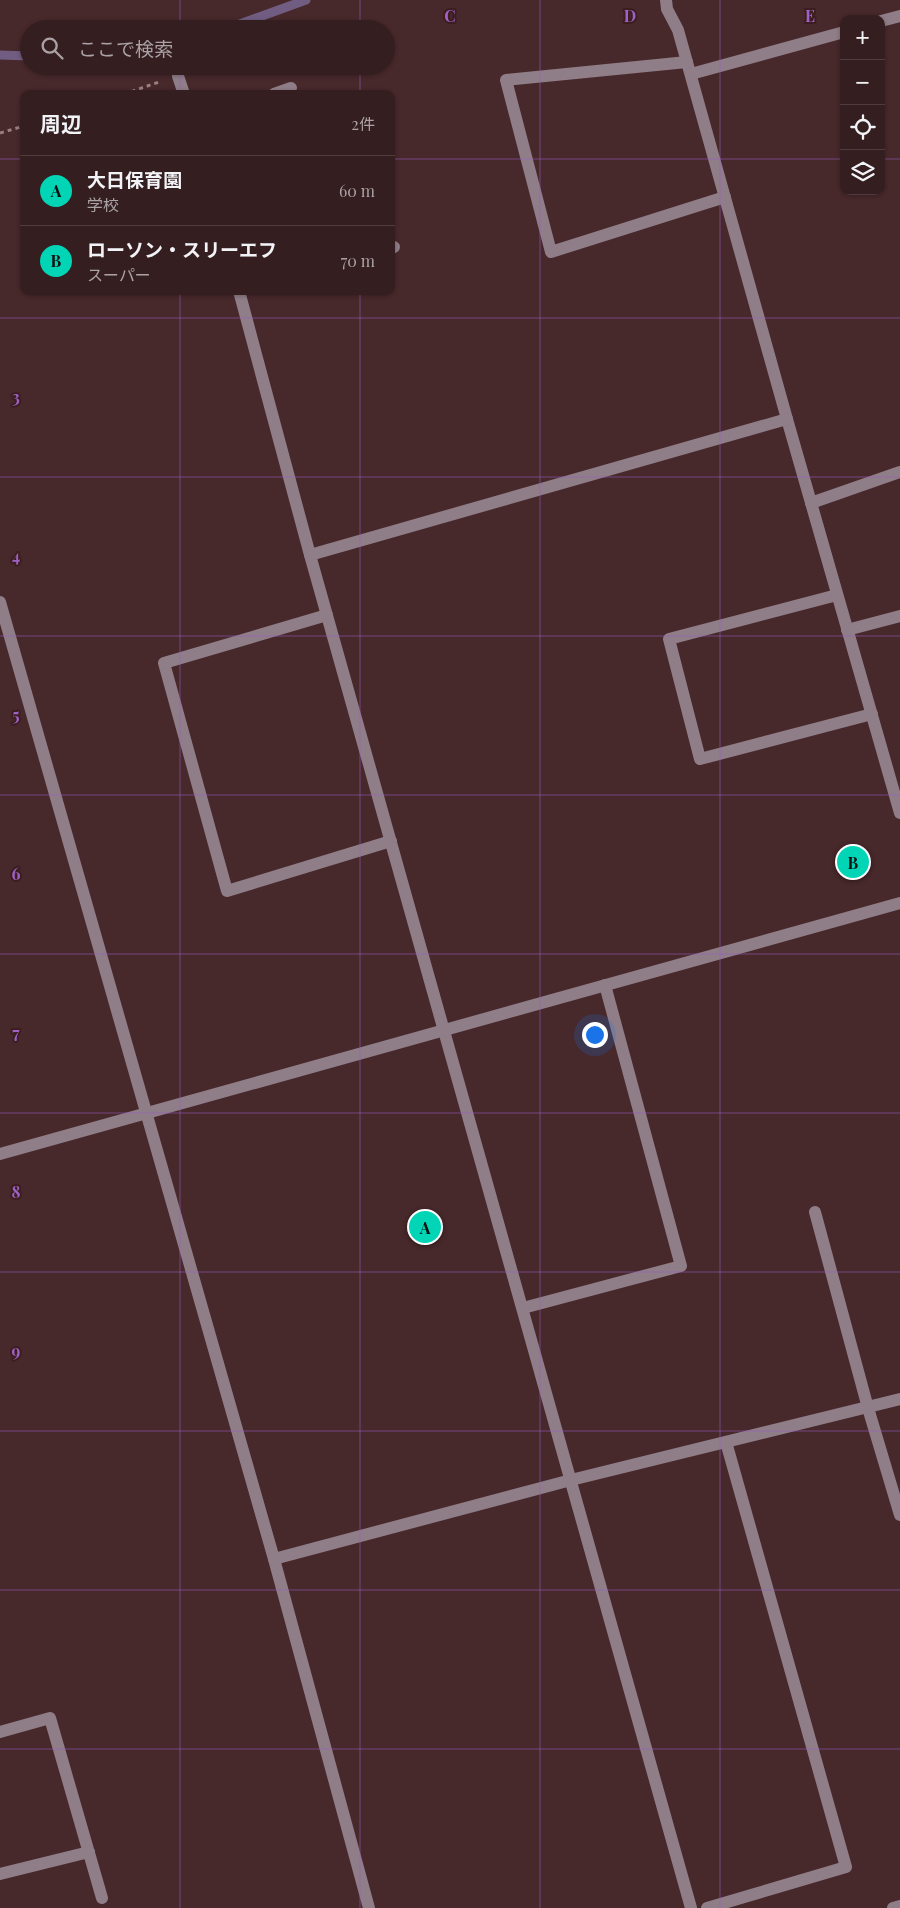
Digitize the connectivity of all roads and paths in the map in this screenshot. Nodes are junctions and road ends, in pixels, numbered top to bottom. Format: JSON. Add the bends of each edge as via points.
{"nodes":[{"id":1,"x":666,"y":0,"type":"edge"},
{"id":2,"x":900,"y":16,"type":"edge"},
{"id":3,"x":885,"y":20,"type":"edge"},
{"id":4,"x":840,"y":33,"type":"edge"},
{"id":5,"x":689,"y":68,"type":"junction"},
{"id":6,"x":178,"y":76,"type":"joint"},
{"id":7,"x":291,"y":88,"type":"dead end"},
{"id":8,"x":136,"y":90,"type":"edge"},
{"id":9,"x":183,"y":90,"type":"edge"},
{"id":10,"x":285,"y":90,"type":"edge"},
{"id":11,"x":20,"y":127,"type":"edge"},
{"id":12,"x":0,"y":133,"type":"edge"},
{"id":13,"x":725,"y":197,"type":"junction"},
{"id":14,"x":240,"y":295,"type":"edge"},
{"id":15,"x":787,"y":419,"type":"junction"},
{"id":16,"x":900,"y":472,"type":"edge"},
{"id":17,"x":811,"y":504,"type":"junction"},
{"id":18,"x":310,"y":556,"type":"junction"},
{"id":19,"x":837,"y":594,"type":"junction"},
{"id":20,"x":0,"y":602,"type":"edge"},
{"id":21,"x":327,"y":615,"type":"junction"},
{"id":22,"x":900,"y":616,"type":"edge"},
{"id":23,"x":847,"y":630,"type":"junction"},
{"id":24,"x":872,"y":714,"type":"junction"},
{"id":25,"x":900,"y":813,"type":"edge"},
{"id":26,"x":391,"y":841,"type":"junction"},
{"id":27,"x":900,"y":903,"type":"edge"},
{"id":28,"x":605,"y":985,"type":"junction"},
{"id":29,"x":444,"y":1030,"type":"junction"},
{"id":30,"x":146,"y":1113,"type":"junction"},
{"id":31,"x":0,"y":1154,"type":"edge"},
{"id":32,"x":815,"y":1212,"type":"dead end"},
{"id":33,"x":523,"y":1308,"type":"junction"},
{"id":34,"x":900,"y":1399,"type":"edge"},
{"id":35,"x":868,"y":1408,"type":"junction"},
{"id":36,"x":726,"y":1442,"type":"junction"},
{"id":37,"x":571,"y":1480,"type":"junction"},
{"id":38,"x":900,"y":1515,"type":"edge"},
{"id":39,"x":274,"y":1560,"type":"junction"},
{"id":40,"x":0,"y":1732,"type":"edge"},
{"id":41,"x":89,"y":1852,"type":"junction"},
{"id":42,"x":0,"y":1874,"type":"edge"},
{"id":43,"x":102,"y":1898,"type":"dead end"},
{"id":44,"x":900,"y":1906,"type":"edge"},
{"id":45,"x":369,"y":1908,"type":"edge"},
{"id":46,"x":691,"y":1908,"type":"edge"},
{"id":47,"x":707,"y":1908,"type":"edge"},
{"id":48,"x":893,"y":1908,"type":"edge"}],
"edges":[{"from":1,"to":5,"type":"street"},
{"from":2,"to":3,"type":"street"},
{"from":4,"to":5,"type":"street"},
{"from":5,"to":13,"type":"street"},
{"from":5,"to":13,"type":"street","via":[[506,80],[551,252]]},
{"from":6,"to":8,"type":"path"},
{"from":6,"to":9,"type":"street"},
{"from":7,"to":10,"type":"street"},
{"from":11,"to":12,"type":"path"},
{"from":13,"to":15,"type":"street"},
{"from":14,"to":18,"type":"street"},
{"from":15,"to":17,"type":"street"},
{"from":15,"to":18,"type":"street"},
{"from":16,"to":17,"type":"street"},
{"from":17,"to":19,"type":"street"},
{"from":18,"to":21,"type":"street"},
{"from":19,"to":23,"type":"street"},
{"from":19,"to":24,"type":"street","via":[[669,639],[700,759]]},
{"from":20,"to":30,"type":"street"},
{"from":21,"to":26,"type":"street"},
{"from":21,"to":26,"type":"street","via":[[164,663],[227,891]]},
{"from":22,"to":23,"type":"street"},
{"from":23,"to":24,"type":"street"},
{"from":24,"to":25,"type":"street"},
{"from":26,"to":29,"type":"street"},
{"from":27,"to":28,"type":"street"},
{"from":28,"to":29,"type":"street"},
{"from":28,"to":33,"type":"street","via":[[681,1266]]},
{"from":29,"to":30,"type":"street"},
{"from":29,"to":33,"type":"street"},
{"from":30,"to":31,"type":"street"},
{"from":30,"to":39,"type":"street"},
{"from":32,"to":35,"type":"street"},
{"from":33,"to":37,"type":"street"},
{"from":34,"to":35,"type":"street"},
{"from":35,"to":36,"type":"street"},
{"from":35,"to":38,"type":"street"},
{"from":36,"to":37,"type":"street"},
{"from":36,"to":47,"type":"street","via":[[846,1867]]},
{"from":37,"to":39,"type":"street"},
{"from":37,"to":46,"type":"street"},
{"from":39,"to":45,"type":"street"},
{"from":40,"to":41,"type":"street","via":[[50,1718]]},
{"from":41,"to":42,"type":"street"},
{"from":41,"to":43,"type":"street"},
{"from":44,"to":48,"type":"street"}]}
